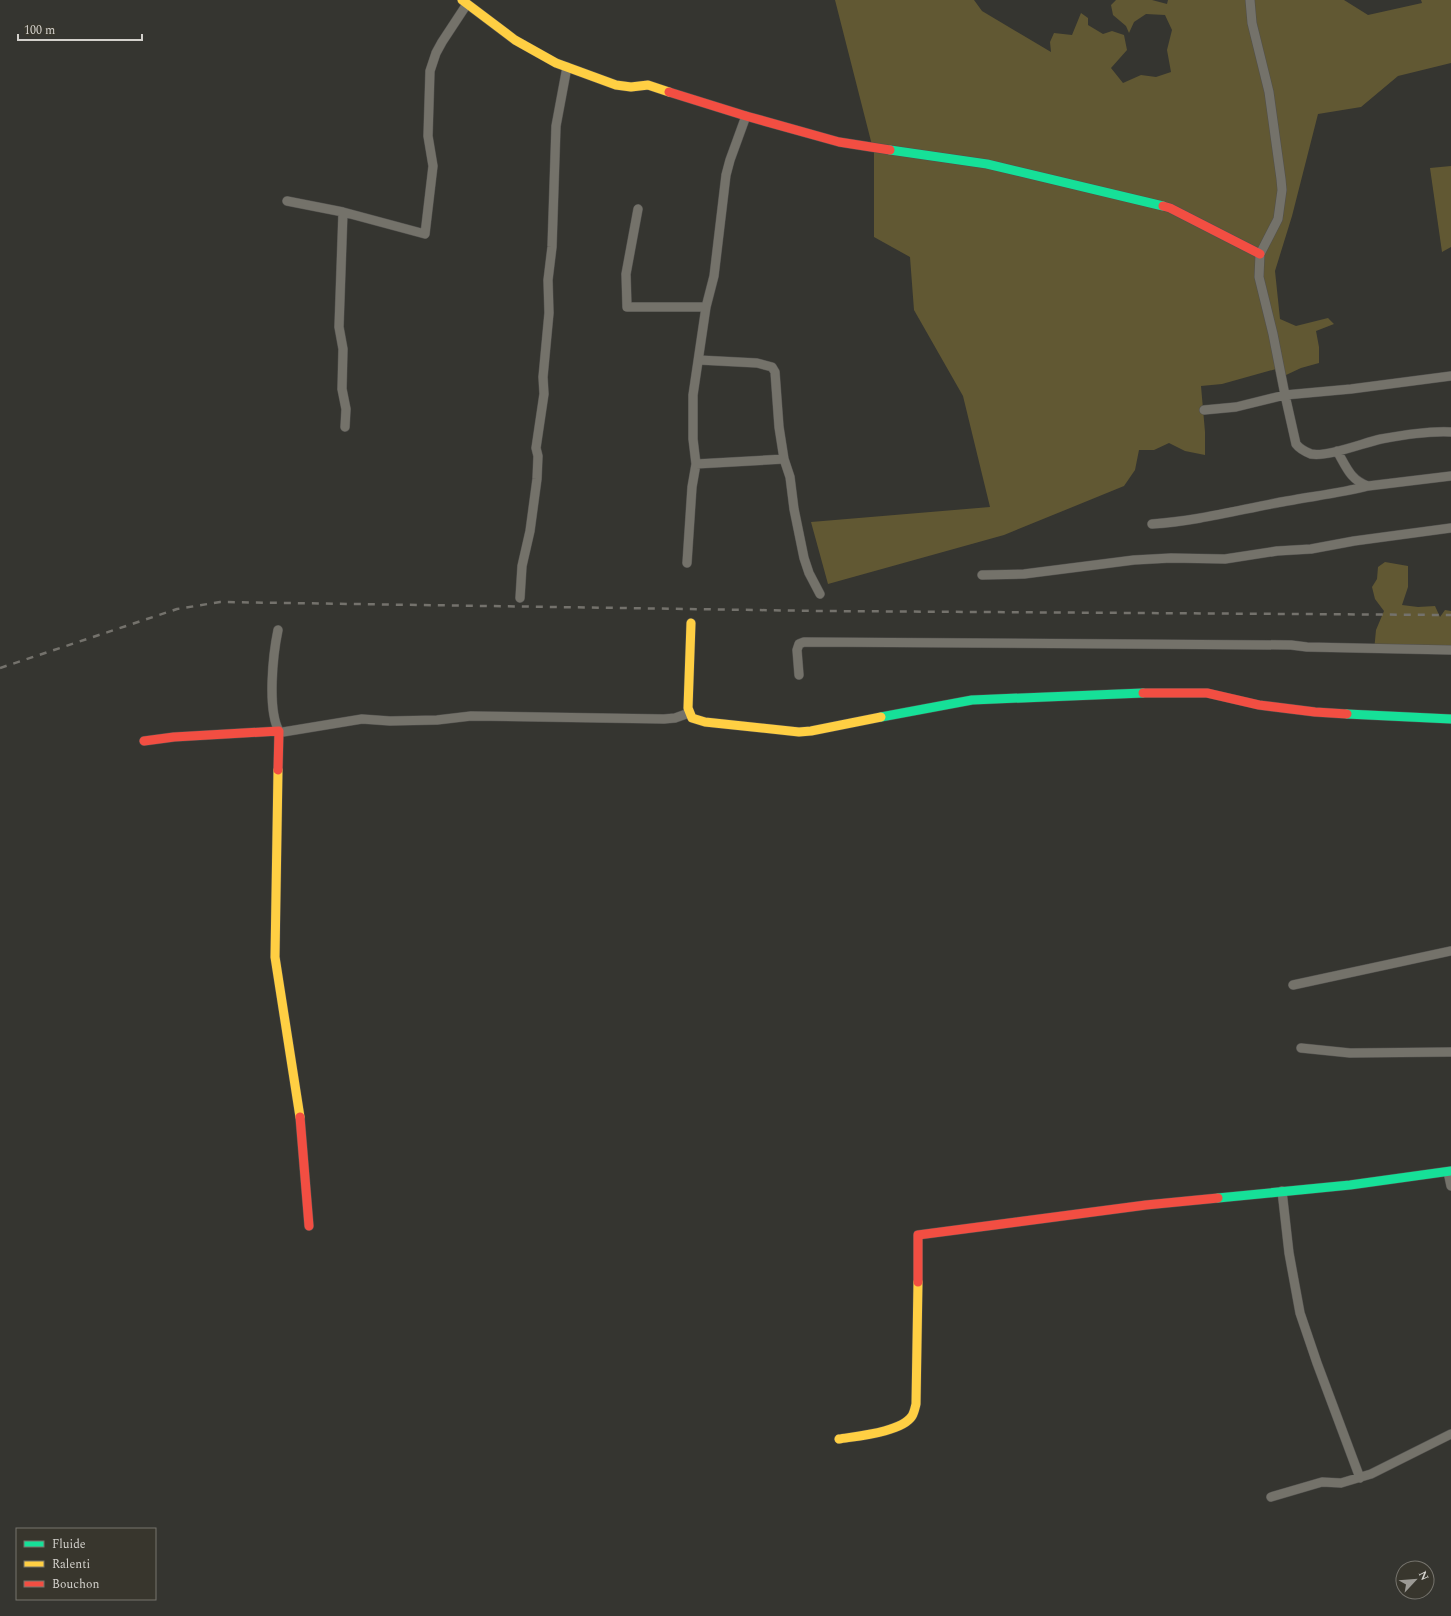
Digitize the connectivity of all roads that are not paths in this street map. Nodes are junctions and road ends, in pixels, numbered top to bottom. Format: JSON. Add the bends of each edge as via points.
{"nodes":[{"id":1,"x":1250,"y":0,"type":"edge"},
{"id":2,"x":465,"y":2,"type":"edge"},
{"id":3,"x":567,"y":67,"type":"junction"},
{"id":4,"x":746,"y":116,"type":"junction"},
{"id":5,"x":287,"y":201,"type":"dead end"},
{"id":6,"x":638,"y":210,"type":"dead end"},
{"id":7,"x":343,"y":212,"type":"junction"},
{"id":8,"x":1260,"y":254,"type":"junction"},
{"id":9,"x":706,"y":307,"type":"junction"},
{"id":10,"x":699,"y":360,"type":"junction"},
{"id":11,"x":1451,"y":376,"type":"edge"},
{"id":12,"x":1285,"y":396,"type":"junction"},
{"id":13,"x":1204,"y":410,"type":"dead end"},
{"id":14,"x":345,"y":427,"type":"dead end"},
{"id":15,"x":1451,"y":432,"type":"edge"},
{"id":16,"x":1337,"y":451,"type":"junction"},
{"id":17,"x":784,"y":459,"type":"junction"},
{"id":18,"x":696,"y":464,"type":"junction"},
{"id":19,"x":1451,"y":476,"type":"edge"},
{"id":20,"x":1368,"y":486,"type":"junction"},
{"id":21,"x":1152,"y":524,"type":"dead end"},
{"id":22,"x":1451,"y":528,"type":"edge"},
{"id":23,"x":687,"y":563,"type":"dead end"},
{"id":24,"x":982,"y":575,"type":"dead end"},
{"id":25,"x":820,"y":594,"type":"dead end"},
{"id":26,"x":520,"y":598,"type":"dead end"},
{"id":27,"x":691,"y":624,"type":"dead end"},
{"id":28,"x":278,"y":630,"type":"dead end"},
{"id":29,"x":1451,"y":650,"type":"edge"},
{"id":30,"x":799,"y":675,"type":"dead end"},
{"id":31,"x":689,"y":713,"type":"junction"},
{"id":32,"x":1451,"y":719,"type":"edge"},
{"id":33,"x":279,"y":731,"type":"junction"},
{"id":34,"x":144,"y":741,"type":"dead end"},
{"id":35,"x":1451,"y":950,"type":"edge"},
{"id":36,"x":1293,"y":985,"type":"dead end"},
{"id":37,"x":1301,"y":1048,"type":"dead end"},
{"id":38,"x":1451,"y":1052,"type":"edge"},
{"id":39,"x":1449,"y":1171,"type":"edge"},
{"id":40,"x":1451,"y":1186,"type":"edge"},
{"id":41,"x":1282,"y":1191,"type":"junction"},
{"id":42,"x":309,"y":1226,"type":"dead end"},
{"id":43,"x":1451,"y":1434,"type":"edge"},
{"id":44,"x":839,"y":1439,"type":"dead end"},
{"id":45,"x":1360,"y":1478,"type":"junction"},
{"id":46,"x":1271,"y":1498,"type":"dead end"}],
"edges":[{"from":1,"to":8,"type":"street","via":[[1252,23],[1269,92],[1282,190],[1278,219]]},
{"from":2,"to":3,"type":"street","via":[[515,40]]},
{"from":2,"to":7,"type":"street","via":[[436,53],[430,71],[428,130],[433,166],[425,234]]},
{"from":3,"to":4,"type":"street","via":[[616,85],[648,85]]},
{"from":3,"to":26,"type":"street","via":[[556,126],[552,247],[548,280],[549,313],[543,377],[544,394],[536,448],[537,479],[522,566]]},
{"from":4,"to":8,"type":"street","via":[[839,142],[987,164],[1170,208]]},
{"from":4,"to":9,"type":"street","via":[[726,175],[714,276]]},
{"from":5,"to":7,"type":"street"},
{"from":6,"to":9,"type":"street","via":[[627,268],[626,308]]},
{"from":7,"to":14,"type":"street","via":[[339,327],[343,349]]},
{"from":8,"to":12,"type":"street","via":[[1259,277]]},
{"from":9,"to":10,"type":"street"},
{"from":10,"to":17,"type":"street","via":[[757,364],[774,369]]},
{"from":10,"to":18,"type":"street","via":[[693,394]]},
{"from":11,"to":12,"type":"street"},
{"from":12,"to":13,"type":"street","via":[[1236,407]]},
{"from":12,"to":16,"type":"street","via":[[1299,447],[1313,454]]},
{"from":15,"to":16,"type":"street","via":[[1427,432],[1380,439]]},
{"from":16,"to":20,"type":"street","via":[[1353,478],[1358,483]]},
{"from":17,"to":18,"type":"street"},
{"from":17,"to":25,"type":"street","via":[[790,477],[804,558]]},
{"from":18,"to":23,"type":"street"},
{"from":19,"to":20,"type":"street"},
{"from":20,"to":21,"type":"street","via":[[1190,520]]},
{"from":22,"to":24,"type":"street","via":[[1225,559],[1134,560],[1024,574]]},
{"from":27,"to":31,"type":"street"},
{"from":28,"to":33,"type":"street","via":[[272,687],[275,722]]},
{"from":29,"to":30,"type":"street","via":[[1244,645],[804,642],[799,644],[797,650]]},
{"from":31,"to":32,"type":"street","via":[[697,720],[716,724],[799,732],[972,700],[1199,693],[1259,705],[1315,712]]},
{"from":31,"to":33,"type":"street","via":[[664,719],[471,716],[437,720],[362,719]]},
{"from":33,"to":34,"type":"street"},
{"from":33,"to":42,"type":"street","via":[[275,957],[299,1106]]},
{"from":35,"to":36,"type":"street"},
{"from":37,"to":38,"type":"street","via":[[1350,1053]]},
{"from":39,"to":40,"type":"street"},
{"from":39,"to":41,"type":"street","via":[[1350,1185]]},
{"from":41,"to":44,"type":"street","via":[[1146,1205],[918,1235],[918,1350],[916,1404],[913,1415],[891,1430]]},
{"from":41,"to":45,"type":"street","via":[[1289,1253],[1300,1313]]},
{"from":43,"to":45,"type":"street"},
{"from":45,"to":46,"type":"street","via":[[1341,1483],[1322,1482]]}]}
